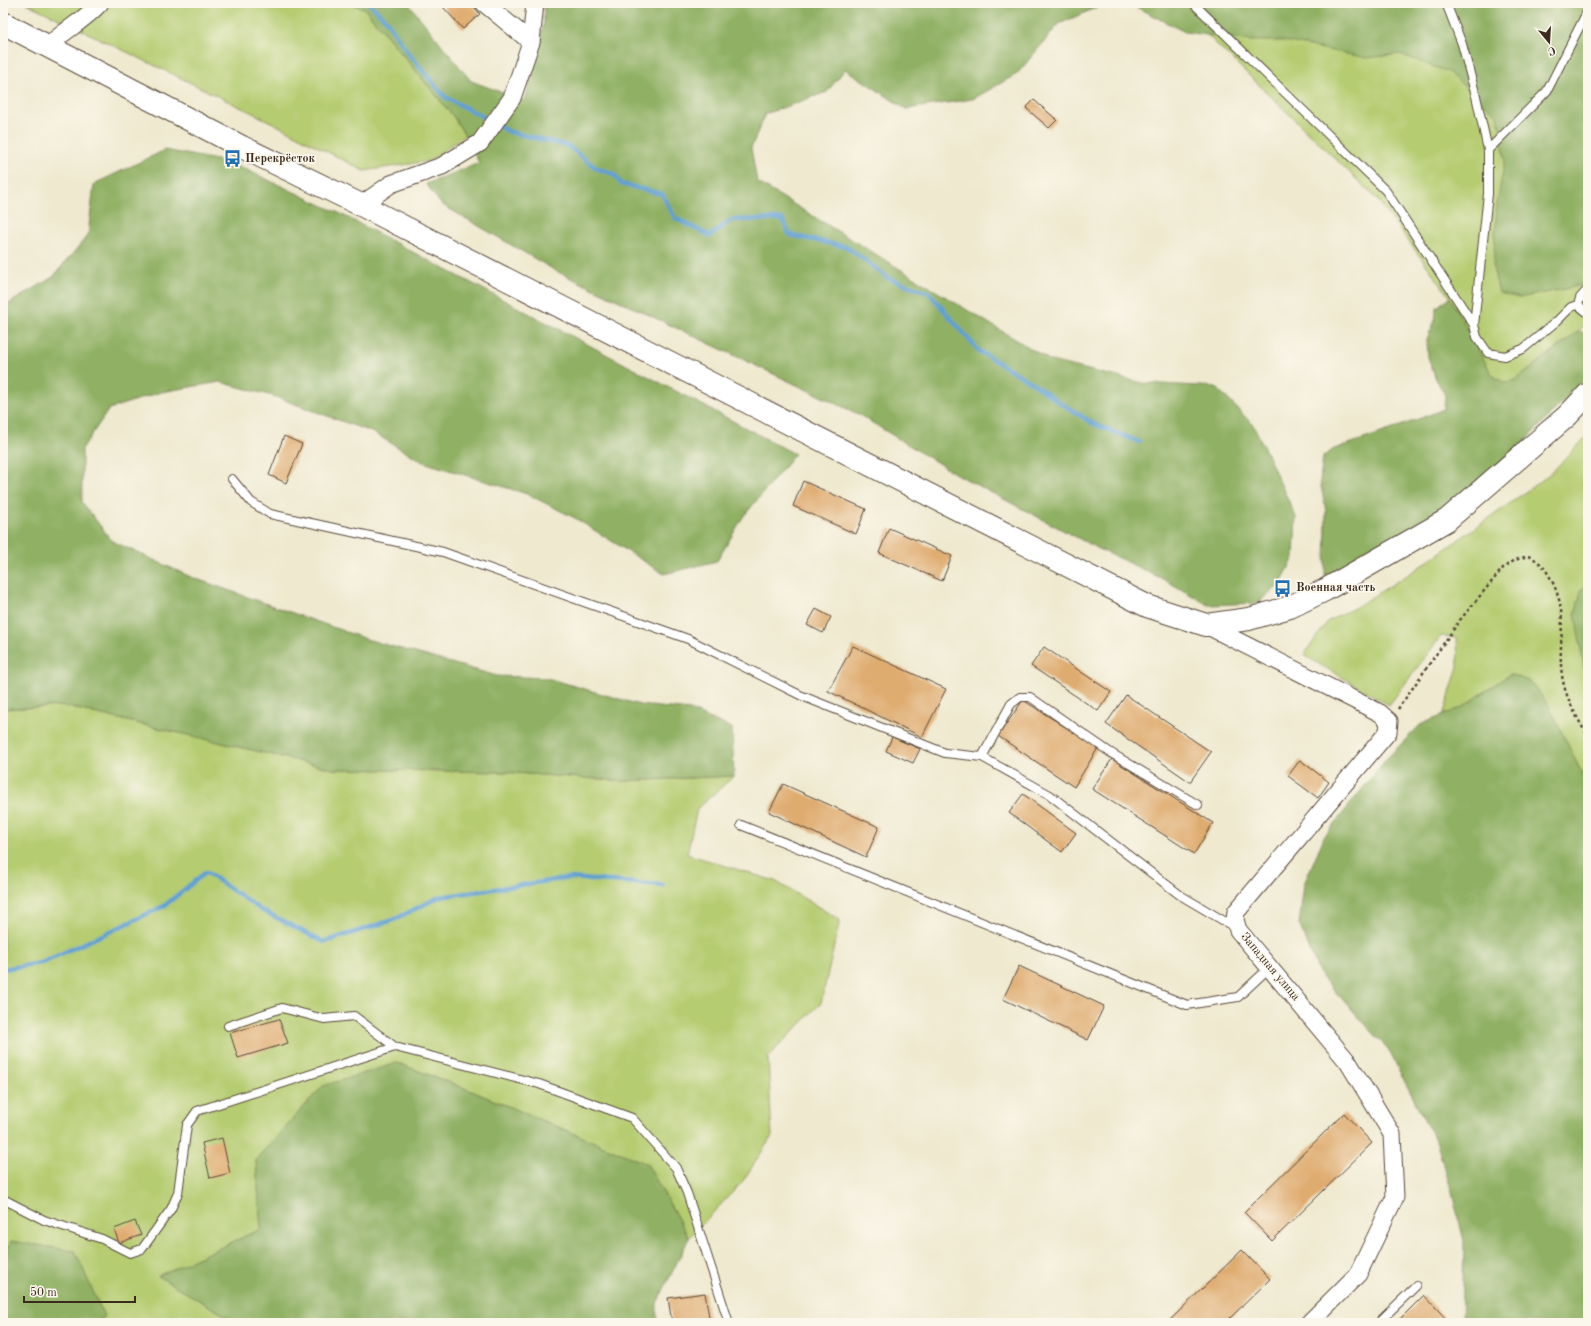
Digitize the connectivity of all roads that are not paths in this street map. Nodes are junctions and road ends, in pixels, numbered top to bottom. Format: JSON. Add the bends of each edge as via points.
{"nodes":[{"id":1,"x":100,"y":3,"type":"edge"},
{"id":2,"x":484,"y":3,"type":"edge"},
{"id":3,"x":535,"y":3,"type":"edge"},
{"id":4,"x":1193,"y":3,"type":"edge"},
{"id":5,"x":1446,"y":3,"type":"edge"},
{"id":6,"x":1588,"y":10,"type":"edge"},
{"id":7,"x":3,"y":23,"type":"edge"},
{"id":8,"x":531,"y":42,"type":"junction"},
{"id":9,"x":49,"y":46,"type":"junction"},
{"id":10,"x":1488,"y":150,"type":"junction"},
{"id":11,"x":361,"y":205,"type":"junction"},
{"id":12,"x":1588,"y":289,"type":"edge"},
{"id":13,"x":1578,"y":305,"type":"junction"},
{"id":14,"x":1588,"y":313,"type":"edge"},
{"id":15,"x":1474,"y":325,"type":"junction"},
{"id":16,"x":1588,"y":394,"type":"edge"},
{"id":17,"x":232,"y":479,"type":"dead end"},
{"id":18,"x":1206,"y":625,"type":"junction"},
{"id":19,"x":982,"y":757,"type":"junction"},
{"id":20,"x":1198,"y":805,"type":"dead end"},
{"id":21,"x":741,"y":826,"type":"dead end"},
{"id":22,"x":1238,"y":930,"type":"junction"},
{"id":23,"x":1270,"y":967,"type":"junction"},
{"id":24,"x":228,"y":1026,"type":"dead end"},
{"id":25,"x":395,"y":1047,"type":"junction"},
{"id":26,"x":3,"y":1199,"type":"edge"},
{"id":27,"x":1416,"y":1286,"type":"dead end"},
{"id":28,"x":729,"y":1323,"type":"edge"},
{"id":29,"x":1309,"y":1323,"type":"edge"},
{"id":30,"x":1378,"y":1323,"type":"edge"}],
"edges":[{"from":1,"to":9,"type":"street","via":[[89,15],[62,33]]},
{"from":2,"to":8,"type":"street"},
{"from":3,"to":8,"type":"street"},
{"from":4,"to":15,"type":"lane","via":[[1386,191]]},
{"from":5,"to":10,"type":"lane","via":[[1462,44]]},
{"from":6,"to":10,"type":"lane","via":[[1547,91]]},
{"from":7,"to":9,"type":"street"},
{"from":8,"to":11,"type":"street","via":[[512,98],[480,143],[442,166],[391,184]]},
{"from":9,"to":11,"type":"street","via":[[242,147]]},
{"from":10,"to":15,"type":"lane","via":[[1488,194]]},
{"from":11,"to":18,"type":"street","via":[[1147,606]]},
{"from":12,"to":13,"type":"lane","via":[[1580,298]]},
{"from":13,"to":14,"type":"lane"},
{"from":13,"to":15,"type":"lane","via":[[1571,307],[1557,322],[1522,349],[1505,356],[1488,353],[1477,337]]},
{"from":16,"to":18,"type":"street","via":[[1567,416],[1447,520],[1325,590],[1290,607],[1249,619]]},
{"from":17,"to":19,"type":"lane","via":[[251,502],[270,514],[444,552],[688,639],[802,696],[945,753]]},
{"from":18,"to":22,"type":"street","name":"Западная улица","via":[[1380,713],[1389,721],[1388,732],[1236,912]]},
{"from":19,"to":20,"type":"lane","via":[[1011,704],[1020,697],[1030,697],[1111,753]]},
{"from":19,"to":22,"type":"lane","via":[[1050,795],[1180,895]]},
{"from":21,"to":23,"type":"lane","via":[[1187,1005],[1238,997]]},
{"from":22,"to":23,"type":"street","name":"Западная улица"},
{"from":23,"to":29,"type":"street","name":"Западная улица","via":[[1348,1062],[1392,1134],[1395,1197],[1358,1274]]},
{"from":24,"to":25,"type":"lane","via":[[282,1008],[324,1020],[354,1016]]},
{"from":25,"to":26,"type":"lane","via":[[197,1111],[187,1125],[178,1193],[171,1209],[142,1249],[130,1253],[102,1239],[44,1220]]},
{"from":25,"to":28,"type":"lane","via":[[539,1084],[632,1118],[676,1168],[687,1193]]},
{"from":27,"to":30,"type":"lane"}]}
